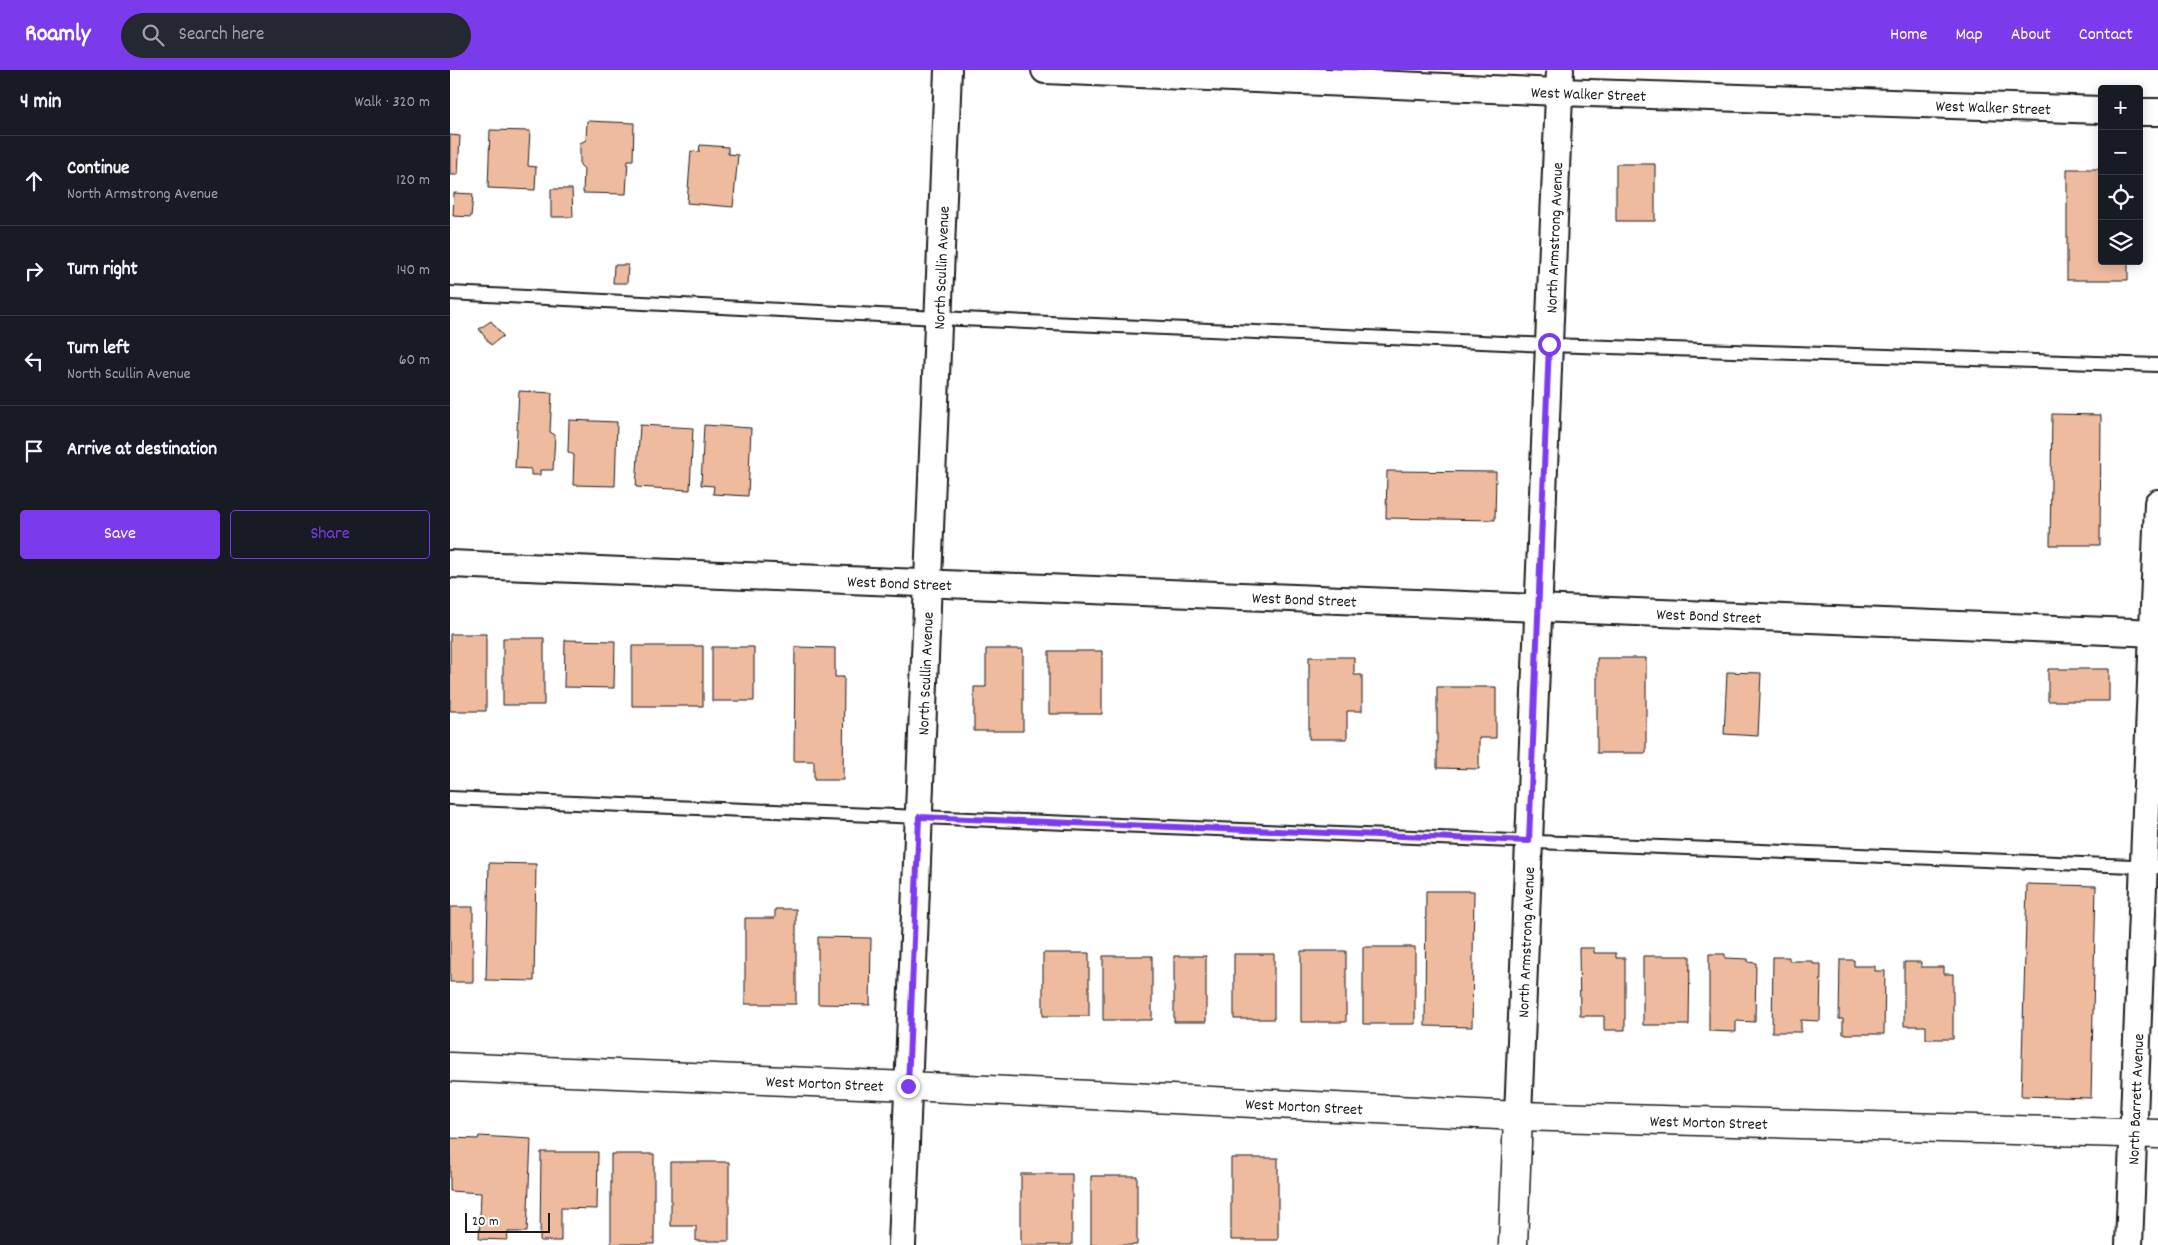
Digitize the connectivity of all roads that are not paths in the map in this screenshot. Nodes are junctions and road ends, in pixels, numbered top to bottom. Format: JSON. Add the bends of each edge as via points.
{"nodes":[{"id":1,"x":948,"y":70,"type":"edge"},
{"id":2,"x":1045,"y":70,"type":"edge"},
{"id":3,"x":1560,"y":81,"type":"edge"},
{"id":4,"x":2098,"y":110,"type":"edge"},
{"id":5,"x":2143,"y":112,"type":"edge"},
{"id":6,"x":2158,"y":112,"type":"edge"},
{"id":7,"x":450,"y":293,"type":"edge"},
{"id":8,"x":938,"y":318,"type":"junction"},
{"id":9,"x":1549,"y":344,"type":"junction"},
{"id":10,"x":2158,"y":365,"type":"edge"},
{"id":11,"x":2158,"y":503,"type":"edge"},
{"id":12,"x":450,"y":564,"type":"edge"},
{"id":13,"x":928,"y":583,"type":"junction"},
{"id":14,"x":1538,"y":608,"type":"junction"},
{"id":15,"x":2156,"y":633,"type":"edge"},
{"id":16,"x":450,"y":798,"type":"edge"},
{"id":17,"x":919,"y":817,"type":"junction"},
{"id":18,"x":1529,"y":841,"type":"junction"},
{"id":19,"x":2151,"y":866,"type":"edge"},
{"id":20,"x":450,"y":1067,"type":"edge"},
{"id":21,"x":908,"y":1086,"type":"junction"},
{"id":22,"x":1518,"y":1116,"type":"junction"},
{"id":23,"x":2146,"y":1133,"type":"edge"},
{"id":24,"x":902,"y":1245,"type":"edge"},
{"id":25,"x":1513,"y":1245,"type":"edge"},
{"id":26,"x":2129,"y":1245,"type":"edge"}],
"edges":[{"from":1,"to":8,"type":"street","name":"North Scullin Avenue"},
{"from":2,"to":3,"type":"street","name":"West Walker Street"},
{"from":3,"to":4,"type":"street","name":"West Walker Street"},
{"from":3,"to":9,"type":"street","name":"North Armstrong Avenue"},
{"from":5,"to":6,"type":"street"},
{"from":7,"to":8,"type":"lane"},
{"from":8,"to":9,"type":"lane"},
{"from":8,"to":13,"type":"street","name":"North Scullin Avenue"},
{"from":9,"to":10,"type":"lane"},
{"from":9,"to":14,"type":"street","name":"North Armstrong Avenue"},
{"from":11,"to":15,"type":"street","name":"North Barrett Avenue"},
{"from":12,"to":13,"type":"street","name":"West Bond Street"},
{"from":13,"to":14,"type":"street","name":"West Bond Street"},
{"from":13,"to":17,"type":"street","name":"North Scullin Avenue"},
{"from":14,"to":15,"type":"street","name":"West Bond Street"},
{"from":14,"to":18,"type":"street","name":"North Armstrong Avenue"},
{"from":15,"to":19,"type":"street","name":"North Barrett Avenue"},
{"from":16,"to":17,"type":"lane"},
{"from":17,"to":18,"type":"lane"},
{"from":17,"to":21,"type":"street","name":"North Scullin Avenue"},
{"from":18,"to":19,"type":"lane"},
{"from":18,"to":22,"type":"street","name":"North Armstrong Avenue"},
{"from":19,"to":23,"type":"street","name":"North Barrett Avenue"},
{"from":20,"to":21,"type":"main road","name":"West Morton Street"},
{"from":21,"to":22,"type":"main road","name":"West Morton Street"},
{"from":21,"to":24,"type":"street","name":"North Scullin Avenue"},
{"from":22,"to":23,"type":"main road","name":"West Morton Street"},
{"from":22,"to":25,"type":"main road","name":"North Armstrong Avenue"},
{"from":23,"to":26,"type":"street","name":"North Barrett Avenue"}]}
